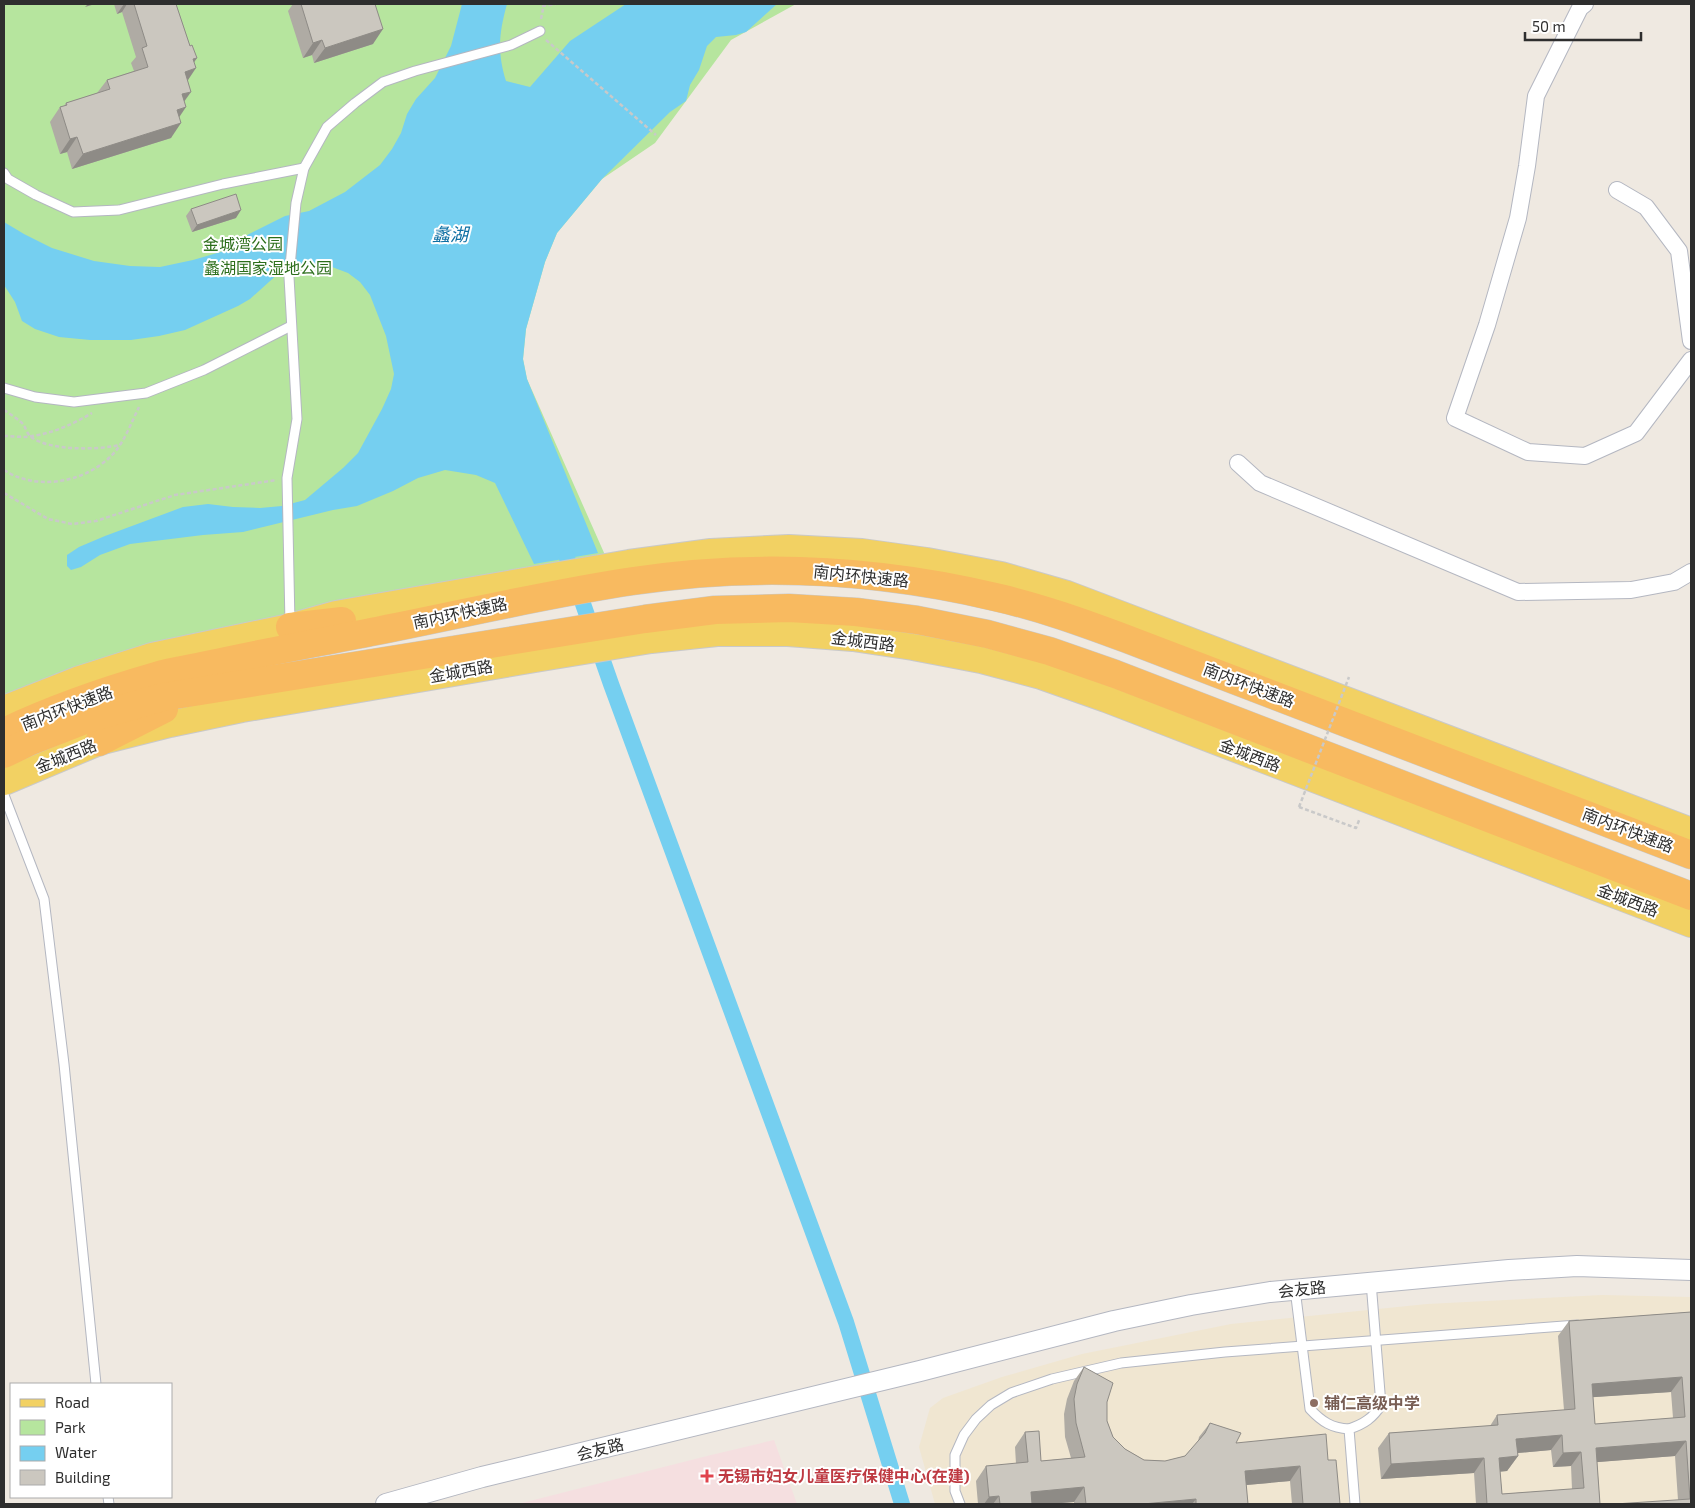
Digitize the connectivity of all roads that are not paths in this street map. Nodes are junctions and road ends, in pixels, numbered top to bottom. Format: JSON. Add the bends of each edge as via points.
{"nodes":[{"id":1,"x":1585,"y":4,"type":"edge"},
{"id":2,"x":540,"y":31,"type":"road end"},
{"id":3,"x":304,"y":168,"type":"junction"},
{"id":4,"x":4,"y":174,"type":"edge"},
{"id":5,"x":1617,"y":190,"type":"dead end"},
{"id":6,"x":291,"y":326,"type":"junction"},
{"id":7,"x":1691,"y":341,"type":"edge"},
{"id":8,"x":1691,"y":360,"type":"edge"},
{"id":9,"x":4,"y":388,"type":"edge"},
{"id":10,"x":1238,"y":463,"type":"dead end"},
{"id":11,"x":632,"y":572,"type":"junction"},
{"id":12,"x":1691,"y":572,"type":"edge"},
{"id":13,"x":515,"y":592,"type":"junction"},
{"id":14,"x":290,"y":627,"type":"junction"},
{"id":15,"x":648,"y":629,"type":"junction"},
{"id":16,"x":532,"y":648,"type":"junction"},
{"id":17,"x":236,"y":685,"type":"junction"},
{"id":18,"x":4,"y":710,"type":"edge"},
{"id":19,"x":4,"y":732,"type":"edge"},
{"id":20,"x":99,"y":742,"type":"junction"},
{"id":21,"x":4,"y":754,"type":"edge"},
{"id":22,"x":4,"y":782,"type":"edge"},
{"id":23,"x":4,"y":795,"type":"edge"},
{"id":24,"x":1691,"y":831,"type":"edge"},
{"id":25,"x":1691,"y":855,"type":"edge"},
{"id":26,"x":1691,"y":896,"type":"edge"},
{"id":27,"x":1691,"y":924,"type":"edge"},
{"id":28,"x":1691,"y":1270,"type":"edge"},
{"id":29,"x":1371,"y":1282,"type":"junction"},
{"id":30,"x":1295,"y":1289,"type":"junction"},
{"id":31,"x":1583,"y":1324,"type":"edge"},
{"id":32,"x":1376,"y":1340,"type":"junction"},
{"id":33,"x":1301,"y":1346,"type":"junction"},
{"id":34,"x":96,"y":1383,"type":"edge"},
{"id":35,"x":1349,"y":1429,"type":"junction"},
{"id":36,"x":386,"y":1504,"type":"edge"},
{"id":37,"x":960,"y":1504,"type":"edge"},
{"id":38,"x":1355,"y":1504,"type":"edge"}],
"edges":[{"from":1,"to":8,"type":"street","via":[[1580,8],[1536,96],[1518,218],[1487,325],[1455,418],[1528,452],[1585,456],[1636,433]]},
{"from":2,"to":3,"type":"lane","via":[[511,45],[383,82],[327,127]]},
{"from":3,"to":4,"type":"lane","via":[[119,210],[73,212],[36,195]]},
{"from":3,"to":6,"type":"lane","via":[[296,203],[289,277]]},
{"from":5,"to":7,"type":"street","via":[[1646,207],[1679,251]]},
{"from":6,"to":9,"type":"lane","via":[[204,370],[146,393],[74,402],[35,397]]},
{"from":6,"to":14,"type":"lane","via":[[296,419],[287,478]]},
{"from":10,"to":12,"type":"street","via":[[1260,483],[1518,592],[1631,590],[1674,582]]},
{"from":11,"to":13,"type":"highway","name":"南内环快速路"},
{"from":11,"to":24,"type":"main road","via":[[711,552],[790,548],[862,552],[1000,575],[1135,618]]},
{"from":11,"to":25,"type":"highway","name":"南内环快速路","via":[[789,570],[859,574],[995,597],[1128,639]]},
{"from":13,"to":14,"type":"highway"},
{"from":13,"to":19,"type":"highway","name":"南内环快速路","via":[[158,676],[84,699]]},
{"from":14,"to":18,"type":"main road","via":[[152,656],[77,680]]},
{"from":15,"to":16,"type":"highway","name":"南内环快速路"},
{"from":15,"to":26,"type":"highway","name":"南内环快速路","via":[[715,610],[789,608],[917,620],[987,634],[1115,674]]},
{"from":15,"to":27,"type":"main road","name":"金城西路","via":[[853,638],[981,660],[1041,676]]},
{"from":16,"to":17,"type":"highway","name":"南内环快速路"},
{"from":16,"to":20,"type":"main road","name":"金城西路","via":[[170,724]]},
{"from":17,"to":20,"type":"highway","via":[[166,708]]},
{"from":17,"to":21,"type":"highway","name":"南内环快速路","via":[[163,697],[90,718]]},
{"from":20,"to":22,"type":"main road","name":"金城西路"},
{"from":23,"to":34,"type":"lane","via":[[44,899]]},
{"from":28,"to":29,"type":"street","name":"会友路","via":[[1577,1266]]},
{"from":29,"to":30,"type":"street","name":"会友路"},
{"from":29,"to":32,"type":"lane"},
{"from":30,"to":33,"type":"lane"},
{"from":30,"to":36,"type":"street","name":"会友路","via":[[1191,1304],[1124,1319],[482,1477]]},
{"from":31,"to":32,"type":"lane"},
{"from":32,"to":33,"type":"lane"},
{"from":32,"to":35,"type":"lane","via":[[1381,1405],[1374,1417]]},
{"from":33,"to":35,"type":"lane","via":[[1310,1409],[1320,1420],[1336,1428]]},
{"from":33,"to":37,"type":"lane","via":[[1121,1363],[1011,1392],[991,1405],[964,1435],[955,1455],[955,1491]]},
{"from":35,"to":38,"type":"lane"}]}
